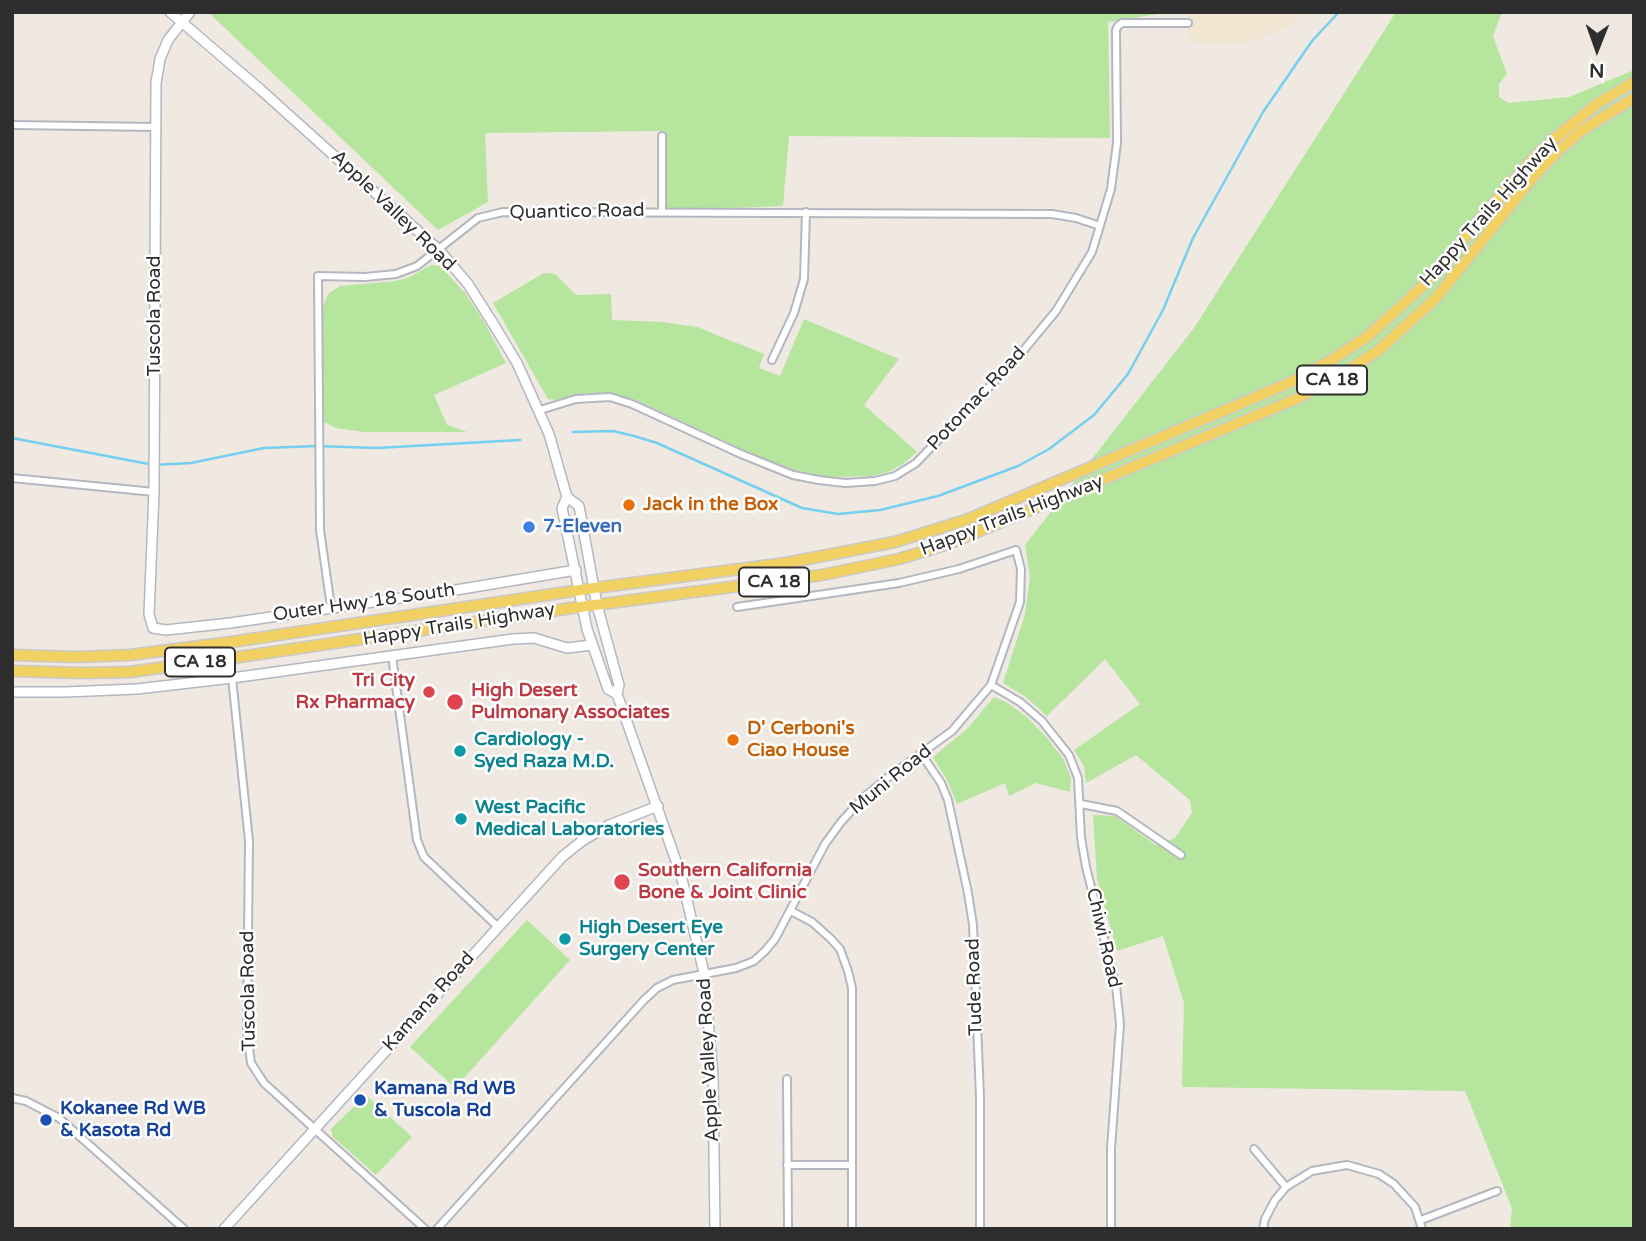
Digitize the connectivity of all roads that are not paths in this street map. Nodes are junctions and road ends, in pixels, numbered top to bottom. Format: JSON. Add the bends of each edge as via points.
{"nodes":[{"id":1,"x":170,"y":12,"type":"edge"},
{"id":2,"x":190,"y":12,"type":"edge"},
{"id":3,"x":181,"y":23,"type":"junction"},
{"id":4,"x":1188,"y":23,"type":"dead end"},
{"id":5,"x":1634,"y":82,"type":"edge"},
{"id":6,"x":1634,"y":98,"type":"edge"},
{"id":7,"x":12,"y":125,"type":"edge"},
{"id":8,"x":156,"y":127,"type":"junction"},
{"id":9,"x":662,"y":136,"type":"dead end"},
{"id":10,"x":662,"y":211,"type":"junction"},
{"id":11,"x":806,"y":212,"type":"junction"},
{"id":12,"x":1100,"y":226,"type":"junction"},
{"id":13,"x":439,"y":250,"type":"junction"},
{"id":14,"x":772,"y":360,"type":"dead end"},
{"id":15,"x":540,"y":410,"type":"junction"},
{"id":16,"x":12,"y":478,"type":"edge"},
{"id":17,"x":154,"y":492,"type":"junction"},
{"id":18,"x":567,"y":497,"type":"junction"},
{"id":19,"x":576,"y":570,"type":"junction"},
{"id":20,"x":594,"y":588,"type":"junction"},
{"id":21,"x":580,"y":590,"type":"junction"},
{"id":22,"x":597,"y":605,"type":"junction"},
{"id":23,"x":331,"y":607,"type":"junction"},
{"id":24,"x":583,"y":607,"type":"junction"},
{"id":25,"x":737,"y":607,"type":"dead end"},
{"id":26,"x":153,"y":628,"type":"joint"},
{"id":27,"x":592,"y":645,"type":"junction"},
{"id":28,"x":12,"y":655,"type":"edge"},
{"id":29,"x":392,"y":656,"type":"junction"},
{"id":30,"x":12,"y":671,"type":"edge"},
{"id":31,"x":232,"y":678,"type":"junction"},
{"id":32,"x":990,"y":685,"type":"junction"},
{"id":33,"x":12,"y":692,"type":"edge"},
{"id":34,"x":617,"y":694,"type":"junction"},
{"id":35,"x":922,"y":755,"type":"junction"},
{"id":36,"x":1081,"y":804,"type":"junction"},
{"id":37,"x":658,"y":806,"type":"junction"},
{"id":38,"x":1181,"y":855,"type":"dead end"},
{"id":39,"x":791,"y":911,"type":"junction"},
{"id":40,"x":497,"y":926,"type":"junction"},
{"id":41,"x":704,"y":973,"type":"junction"},
{"id":42,"x":787,"y":1079,"type":"dead end"},
{"id":43,"x":12,"y":1098,"type":"edge"},
{"id":44,"x":315,"y":1130,"type":"junction"},
{"id":45,"x":1254,"y":1149,"type":"dead end"},
{"id":46,"x":787,"y":1165,"type":"junction"},
{"id":47,"x":852,"y":1165,"type":"junction"},
{"id":48,"x":1286,"y":1187,"type":"junction"},
{"id":49,"x":1497,"y":1191,"type":"dead end"},
{"id":50,"x":1420,"y":1220,"type":"junction"},
{"id":51,"x":184,"y":1229,"type":"edge"},
{"id":52,"x":224,"y":1229,"type":"edge"},
{"id":53,"x":425,"y":1229,"type":"edge"},
{"id":54,"x":437,"y":1229,"type":"edge"},
{"id":55,"x":715,"y":1229,"type":"edge"},
{"id":56,"x":788,"y":1229,"type":"edge"},
{"id":57,"x":852,"y":1229,"type":"edge"},
{"id":58,"x":980,"y":1229,"type":"edge"},
{"id":59,"x":1111,"y":1229,"type":"edge"},
{"id":60,"x":1263,"y":1229,"type":"edge"},
{"id":61,"x":1422,"y":1229,"type":"edge"}],
"edges":[{"from":1,"to":3,"type":"street","name":"Apple Valley Road"},
{"from":2,"to":3,"type":"street","name":"Tuscola Road"},
{"from":3,"to":8,"type":"street","name":"Tuscola Road","via":[[160,59]]},
{"from":3,"to":13,"type":"street","name":"Apple Valley Road"},
{"from":4,"to":12,"type":"street","name":"Potomac Road","via":[[1122,23],[1116,30],[1116,143],[1111,189]]},
{"from":5,"to":20,"type":"main road","name":"Happy Trails Highway","number":"CA 18","via":[[1598,103],[1550,142],[1396,312],[1368,336],[1302,377],[990,511],[895,542],[786,564]]},
{"from":6,"to":22,"type":"main road","name":"Happy Trails Highway","number":"CA 18","via":[[1558,151],[1436,298],[1408,325],[1379,350],[1310,393],[995,526],[899,559],[822,575]]},
{"from":7,"to":8,"type":"street"},
{"from":8,"to":17,"type":"street","name":"Tuscola Road"},
{"from":9,"to":10,"type":"street"},
{"from":10,"to":11,"type":"street","name":"Quantico Road"},
{"from":10,"to":13,"type":"street","name":"Quantico Road","via":[[503,212],[478,218]]},
{"from":11,"to":12,"type":"street","name":"Quantico Road","via":[[1052,214]]},
{"from":11,"to":14,"type":"street","via":[[804,279]]},
{"from":12,"to":15,"type":"street","name":"Potomac Road","via":[[1092,252],[1056,311],[916,463],[895,476],[845,483],[793,475],[610,397],[576,399]]},
{"from":13,"to":15,"type":"street","name":"Apple Valley Road","via":[[494,325]]},
{"from":13,"to":23,"type":"street","name":"Quantico Road","via":[[396,274],[318,276],[320,531]]},
{"from":15,"to":18,"type":"street","name":"Apple Valley Road"},
{"from":16,"to":17,"type":"street"},
{"from":17,"to":26,"type":"street","name":"Tuscola Road","via":[[149,614]]},
{"from":18,"to":19,"type":"street","name":"Apple Valley Road","via":[[562,508]]},
{"from":18,"to":20,"type":"street","name":"Apple Valley Road","via":[[579,506]]},
{"from":19,"to":21,"type":"street","name":"Apple Valley Road"},
{"from":19,"to":23,"type":"street","name":"Outer Hwy 18 South"},
{"from":20,"to":21,"type":"main road","name":"Happy Trails Highway","number":"CA 18"},
{"from":20,"to":22,"type":"street","name":"Apple Valley Road"},
{"from":21,"to":24,"type":"street","name":"Apple Valley Road"},
{"from":21,"to":28,"type":"main road","name":"Happy Trails Highway","number":"CA 18","via":[[142,653]]},
{"from":22,"to":24,"type":"main road","name":"Happy Trails Highway","number":"CA 18"},
{"from":22,"to":34,"type":"street","name":"Apple Valley Road","via":[[620,685]]},
{"from":23,"to":26,"type":"street","name":"Outer Hwy 18 South","via":[[166,630]]},
{"from":24,"to":27,"type":"street","name":"Apple Valley Road"},
{"from":24,"to":30,"type":"main road","name":"Happy Trails Highway","number":"CA 18","via":[[130,672]]},
{"from":25,"to":32,"type":"street","name":"Muni Road","via":[[899,583],[1016,550],[1021,569],[1020,602]]},
{"from":27,"to":29,"type":"street","via":[[567,648],[534,638],[513,639]]},
{"from":27,"to":34,"type":"street","name":"Apple Valley Road","via":[[608,689]]},
{"from":29,"to":31,"type":"street"},
{"from":29,"to":40,"type":"street","via":[[416,840],[424,857]]},
{"from":31,"to":33,"type":"street","via":[[98,692]]},
{"from":31,"to":44,"type":"street","name":"Tuscola Road","via":[[249,841],[248,1052],[264,1083]]},
{"from":32,"to":35,"type":"street","name":"Muni Road","via":[[952,731]]},
{"from":32,"to":36,"type":"street","name":"Chiwi Road","via":[[1020,702],[1056,738],[1079,778]]},
{"from":34,"to":37,"type":"street","name":"Apple Valley Road"},
{"from":35,"to":39,"type":"street","name":"Muni Road","via":[[879,785],[841,822]]},
{"from":35,"to":58,"type":"street","name":"Tude Road","via":[[948,800],[973,925]]},
{"from":36,"to":38,"type":"street","via":[[1117,811]]},
{"from":36,"to":59,"type":"street","name":"Chiwi Road","via":[[1086,867],[1120,1024],[1111,1149]]},
{"from":37,"to":40,"type":"street","name":"Kamana Road","via":[[582,841]]},
{"from":37,"to":41,"type":"street","name":"Apple Valley Road","via":[[691,909]]},
{"from":39,"to":41,"type":"street","name":"Muni Road","via":[[775,939],[754,961]]},
{"from":39,"to":47,"type":"street","via":[[831,939],[848,971],[852,988]]},
{"from":40,"to":44,"type":"street","name":"Kamana Road"},
{"from":41,"to":54,"type":"street","name":"Muni Road","via":[[673,980],[644,1000]]},
{"from":41,"to":55,"type":"street","name":"Apple Valley Road","via":[[713,1076]]},
{"from":42,"to":46,"type":"street"},
{"from":43,"to":51,"type":"street","via":[[59,1118]]},
{"from":44,"to":52,"type":"street","name":"Kamana Road"},
{"from":44,"to":53,"type":"street","name":"Tuscola Road"},
{"from":45,"to":48,"type":"street"},
{"from":46,"to":47,"type":"street"},
{"from":46,"to":56,"type":"street"},
{"from":47,"to":57,"type":"street"},
{"from":48,"to":50,"type":"street","via":[[1312,1171],[1347,1165],[1379,1174],[1394,1184],[1407,1196]]},
{"from":48,"to":60,"type":"street"},
{"from":49,"to":50,"type":"street"},
{"from":50,"to":61,"type":"street"}]}
